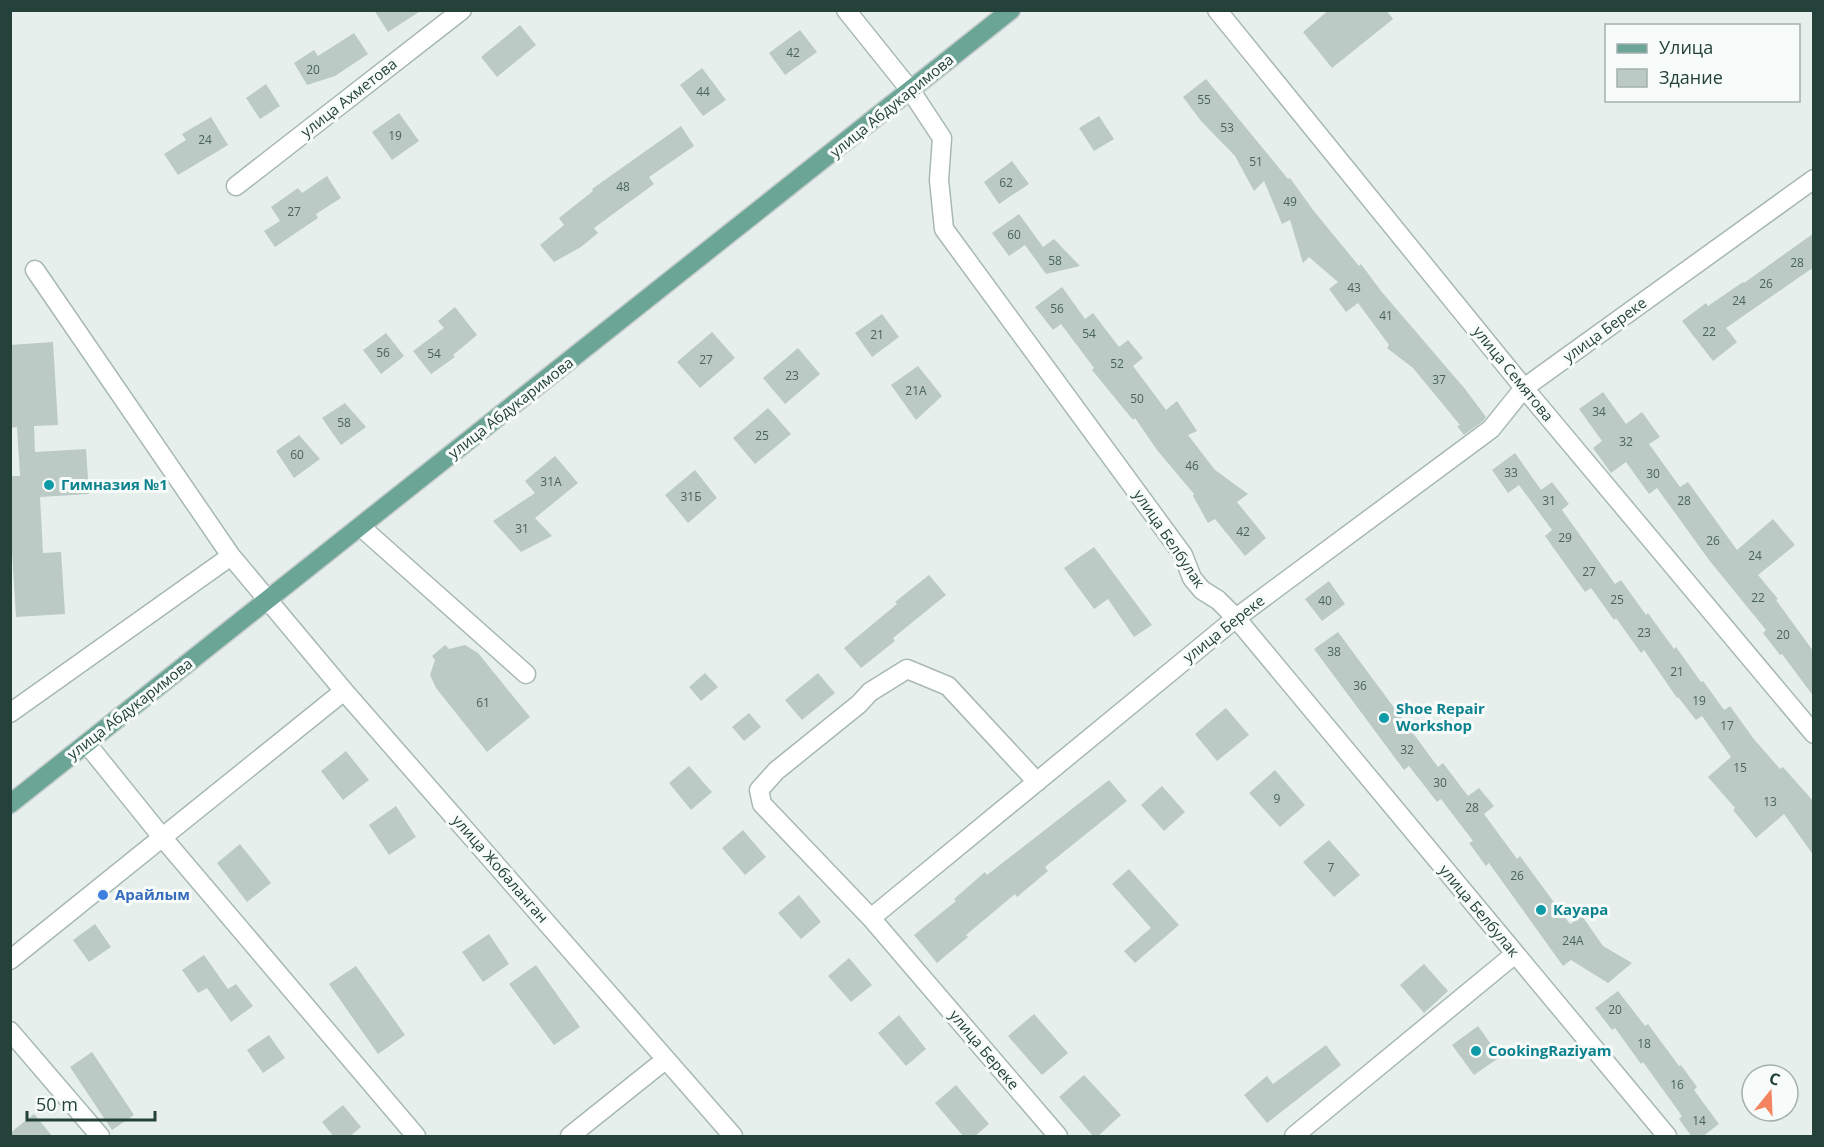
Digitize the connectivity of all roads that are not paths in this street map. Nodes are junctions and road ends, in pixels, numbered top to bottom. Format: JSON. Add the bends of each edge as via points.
{"nodes":[{"id":1,"x":462,"y":10,"type":"edge"},
{"id":2,"x":846,"y":10,"type":"edge"},
{"id":3,"x":1011,"y":10,"type":"edge"},
{"id":4,"x":1218,"y":10,"type":"edge"},
{"id":5,"x":911,"y":91,"type":"junction"},
{"id":6,"x":1814,"y":179,"type":"edge"},
{"id":7,"x":236,"y":186,"type":"dead end"},
{"id":8,"x":35,"y":270,"type":"dead end"},
{"id":9,"x":1524,"y":388,"type":"junction"},
{"id":10,"x":360,"y":527,"type":"junction"},
{"id":11,"x":231,"y":556,"type":"junction"},
{"id":12,"x":267,"y":601,"type":"junction"},
{"id":13,"x":1236,"y":618,"type":"junction"},
{"id":14,"x":526,"y":674,"type":"dead end"},
{"id":15,"x":345,"y":691,"type":"junction"},
{"id":16,"x":10,"y":713,"type":"edge"},
{"id":17,"x":1814,"y":734,"type":"edge"},
{"id":18,"x":87,"y":744,"type":"junction"},
{"id":19,"x":1037,"y":782,"type":"junction"},
{"id":20,"x":10,"y":804,"type":"edge"},
{"id":21,"x":162,"y":837,"type":"junction"},
{"id":22,"x":871,"y":918,"type":"junction"},
{"id":23,"x":1515,"y":954,"type":"junction"},
{"id":24,"x":10,"y":960,"type":"edge"},
{"id":25,"x":10,"y":1031,"type":"edge"},
{"id":26,"x":665,"y":1060,"type":"junction"},
{"id":27,"x":99,"y":1137,"type":"edge"},
{"id":28,"x":416,"y":1137,"type":"edge"},
{"id":29,"x":570,"y":1137,"type":"edge"},
{"id":30,"x":733,"y":1137,"type":"edge"},
{"id":31,"x":1058,"y":1137,"type":"edge"},
{"id":32,"x":1294,"y":1137,"type":"edge"},
{"id":33,"x":1667,"y":1137,"type":"edge"}],
"edges":[{"from":1,"to":7,"type":"street","name":"улица Ахметова"},
{"from":2,"to":5,"type":"street","name":"улица Белбулак"},
{"from":3,"to":5,"type":"main road","name":"улица Абдукаримова"},
{"from":4,"to":9,"type":"street","name":"улица Семятова"},
{"from":5,"to":10,"type":"main road","name":"улица Абдукаримова"},
{"from":5,"to":13,"type":"street","name":"улица Белбулак","via":[[942,138],[939,180],[944,229],[1183,555],[1192,578]]},
{"from":6,"to":9,"type":"street","name":"улица Береке"},
{"from":8,"to":11,"type":"street","name":"улица Жобаланган"},
{"from":9,"to":13,"type":"street","name":"улица Береке","via":[[1491,429]]},
{"from":9,"to":17,"type":"street","name":"улица Семятова"},
{"from":10,"to":12,"type":"main road","name":"улица Абдукаримова"},
{"from":10,"to":14,"type":"street"},
{"from":11,"to":12,"type":"street","name":"улица Жобаланган"},
{"from":11,"to":16,"type":"street"},
{"from":12,"to":15,"type":"street","name":"улица Жобаланган"},
{"from":12,"to":18,"type":"main road","name":"улица Абдукаримова"},
{"from":13,"to":19,"type":"street","name":"улица Береке"},
{"from":13,"to":23,"type":"street","name":"улица Белбулак"},
{"from":15,"to":21,"type":"street"},
{"from":15,"to":26,"type":"street","name":"улица Жобаланган"},
{"from":18,"to":20,"type":"main road","name":"улица Абдукаримова"},
{"from":18,"to":21,"type":"street"},
{"from":19,"to":22,"type":"street","name":"улица Береке"},
{"from":19,"to":22,"type":"street","via":[[948,686],[907,669],[870,692],[759,790],[762,804]]},
{"from":21,"to":24,"type":"street"},
{"from":21,"to":28,"type":"street"},
{"from":22,"to":31,"type":"street","name":"улица Береке"},
{"from":23,"to":32,"type":"street"},
{"from":23,"to":33,"type":"street","name":"улица Белбулак"},
{"from":25,"to":27,"type":"street"},
{"from":26,"to":29,"type":"street"},
{"from":26,"to":30,"type":"street","name":"улица Жобаланган"}]}
